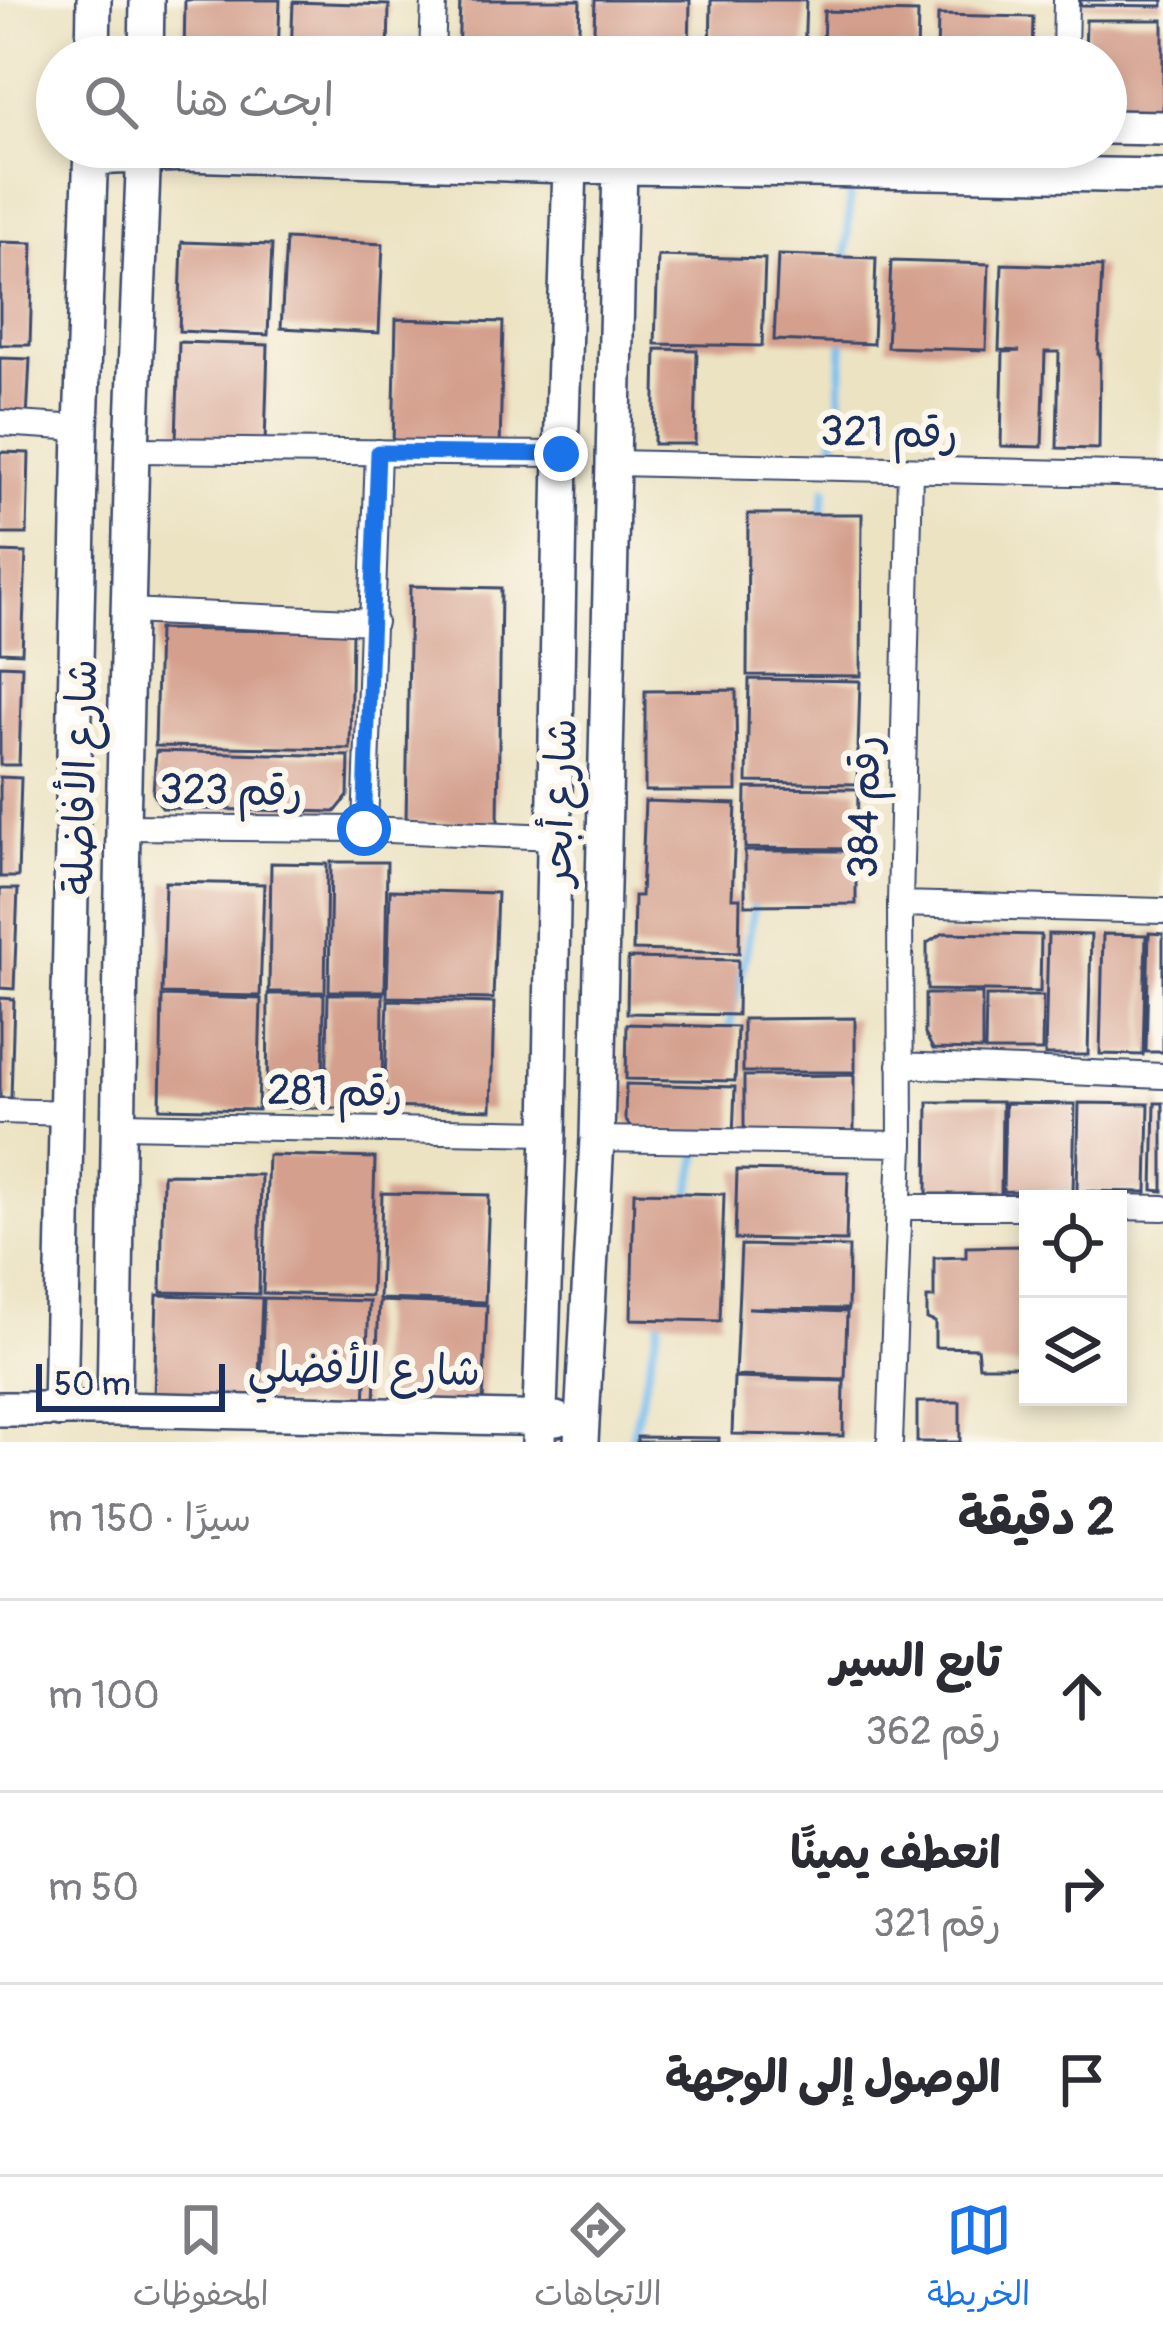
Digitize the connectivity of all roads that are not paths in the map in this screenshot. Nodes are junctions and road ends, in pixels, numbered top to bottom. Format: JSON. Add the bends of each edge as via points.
{"nodes":[{"id":1,"x":94,"y":0,"type":"edge"},
{"id":2,"x":147,"y":0,"type":"edge"},
{"id":3,"x":434,"y":0,"type":"edge"},
{"id":4,"x":1066,"y":0,"type":"edge"},
{"id":5,"x":93,"y":36,"type":"edge"},
{"id":6,"x":146,"y":36,"type":"edge"},
{"id":7,"x":433,"y":36,"type":"edge"},
{"id":8,"x":1066,"y":36,"type":"edge"},
{"id":9,"x":1127,"y":127,"type":"edge"},
{"id":10,"x":1163,"y":128,"type":"edge"},
{"id":11,"x":90,"y":168,"type":"edge"},
{"id":12,"x":143,"y":168,"type":"edge"},
{"id":13,"x":570,"y":168,"type":"edge"},
{"id":14,"x":620,"y":168,"type":"edge"},
{"id":15,"x":768,"y":168,"type":"edge"},
{"id":16,"x":1163,"y":176,"type":"edge"},
{"id":17,"x":0,"y":423,"type":"edge"},
{"id":18,"x":81,"y":428,"type":"junction"},
{"id":19,"x":132,"y":450,"type":"junction"},
{"id":20,"x":378,"y":452,"type":"junction"},
{"id":21,"x":561,"y":454,"type":"junction"},
{"id":22,"x":613,"y":463,"type":"junction"},
{"id":23,"x":910,"y":471,"type":"junction"},
{"id":24,"x":1163,"y":475,"type":"edge"},
{"id":25,"x":128,"y":610,"type":"junction"},
{"id":26,"x":374,"y":622,"type":"junction"},
{"id":27,"x":123,"y":826,"type":"junction"},
{"id":28,"x":364,"y":829,"type":"junction"},
{"id":29,"x":554,"y":837,"type":"junction"},
{"id":30,"x":900,"y":904,"type":"junction"},
{"id":31,"x":1163,"y":911,"type":"edge"},
{"id":32,"x":900,"y":1065,"type":"junction"},
{"id":33,"x":1163,"y":1076,"type":"edge"},
{"id":34,"x":0,"y":1112,"type":"edge"},
{"id":35,"x":68,"y":1113,"type":"junction"},
{"id":36,"x":120,"y":1125,"type":"junction"},
{"id":37,"x":549,"y":1133,"type":"junction"},
{"id":38,"x":597,"y":1139,"type":"junction"},
{"id":39,"x":901,"y":1144,"type":"junction"},
{"id":40,"x":900,"y":1207,"type":"junction"},
{"id":41,"x":1019,"y":1207,"type":"edge"},
{"id":42,"x":1127,"y":1208,"type":"edge"},
{"id":43,"x":1163,"y":1208,"type":"edge"},
{"id":44,"x":0,"y":1408,"type":"edge"},
{"id":45,"x":114,"y":1408,"type":"junction"},
{"id":46,"x":61,"y":1410,"type":"junction"},
{"id":47,"x":538,"y":1430,"type":"edge"},
{"id":48,"x":582,"y":1432,"type":"edge"},
{"id":49,"x":890,"y":1442,"type":"edge"}],
"edges":[{"from":1,"to":5,"type":"street"},
{"from":2,"to":6,"type":"street"},
{"from":3,"to":7,"type":"street"},
{"from":4,"to":8,"type":"street"},
{"from":9,"to":10,"type":"street"},
{"from":11,"to":18,"type":"street","name":"شارع الأفاضلة"},
{"from":12,"to":19,"type":"street","name":"شارع الأفاضلة"},
{"from":13,"to":21,"type":"street","name":"شارع أبحر"},
{"from":14,"to":22,"type":"street","name":"شارع أبحر"},
{"from":15,"to":16,"type":"street"},
{"from":17,"to":18,"type":"street"},
{"from":18,"to":35,"type":"street","name":"شارع الأفاضلة"},
{"from":19,"to":20,"type":"street"},
{"from":19,"to":25,"type":"street","name":"شارع الأفاضلة"},
{"from":20,"to":21,"type":"street"},
{"from":20,"to":26,"type":"street"},
{"from":21,"to":29,"type":"street","name":"شارع أبحر"},
{"from":22,"to":23,"type":"street","name":"رقم 321"},
{"from":22,"to":38,"type":"street","name":"شارع أبحر"},
{"from":23,"to":24,"type":"street","name":"رقم 321"},
{"from":23,"to":30,"type":"street","name":"رقم 384"},
{"from":25,"to":26,"type":"street"},
{"from":25,"to":27,"type":"street","name":"شارع الأفاضلة"},
{"from":26,"to":28,"type":"street"},
{"from":27,"to":28,"type":"street","name":"رقم 323"},
{"from":27,"to":36,"type":"street","name":"شارع الأفاضلة"},
{"from":28,"to":29,"type":"street","name":"رقم 323"},
{"from":29,"to":37,"type":"street","name":"شارع أبحر"},
{"from":30,"to":31,"type":"street"},
{"from":30,"to":32,"type":"street","name":"رقم 384"},
{"from":32,"to":33,"type":"street"},
{"from":32,"to":39,"type":"street","name":"رقم 384"},
{"from":34,"to":35,"type":"street"},
{"from":35,"to":46,"type":"street","name":"شارع الأفاضلة"},
{"from":36,"to":37,"type":"street","name":"رقم 281"},
{"from":36,"to":45,"type":"street","name":"شارع الأفاضلة"},
{"from":37,"to":47,"type":"street","name":"شارع أبحر"},
{"from":38,"to":39,"type":"street"},
{"from":38,"to":48,"type":"street","name":"شارع أبحر"},
{"from":39,"to":40,"type":"street","name":"رقم 384"},
{"from":40,"to":41,"type":"street"},
{"from":40,"to":49,"type":"street","name":"رقم 384"},
{"from":42,"to":43,"type":"street"},
{"from":44,"to":46,"type":"street","name":"شارع الأفضلي"},
{"from":45,"to":46,"type":"street","name":"شارع الأفضلي"},
{"from":45,"to":47,"type":"street","name":"شارع الأفضلي"},
{"from":47,"to":48,"type":"street","name":"شارع الأفضلي"}]}
